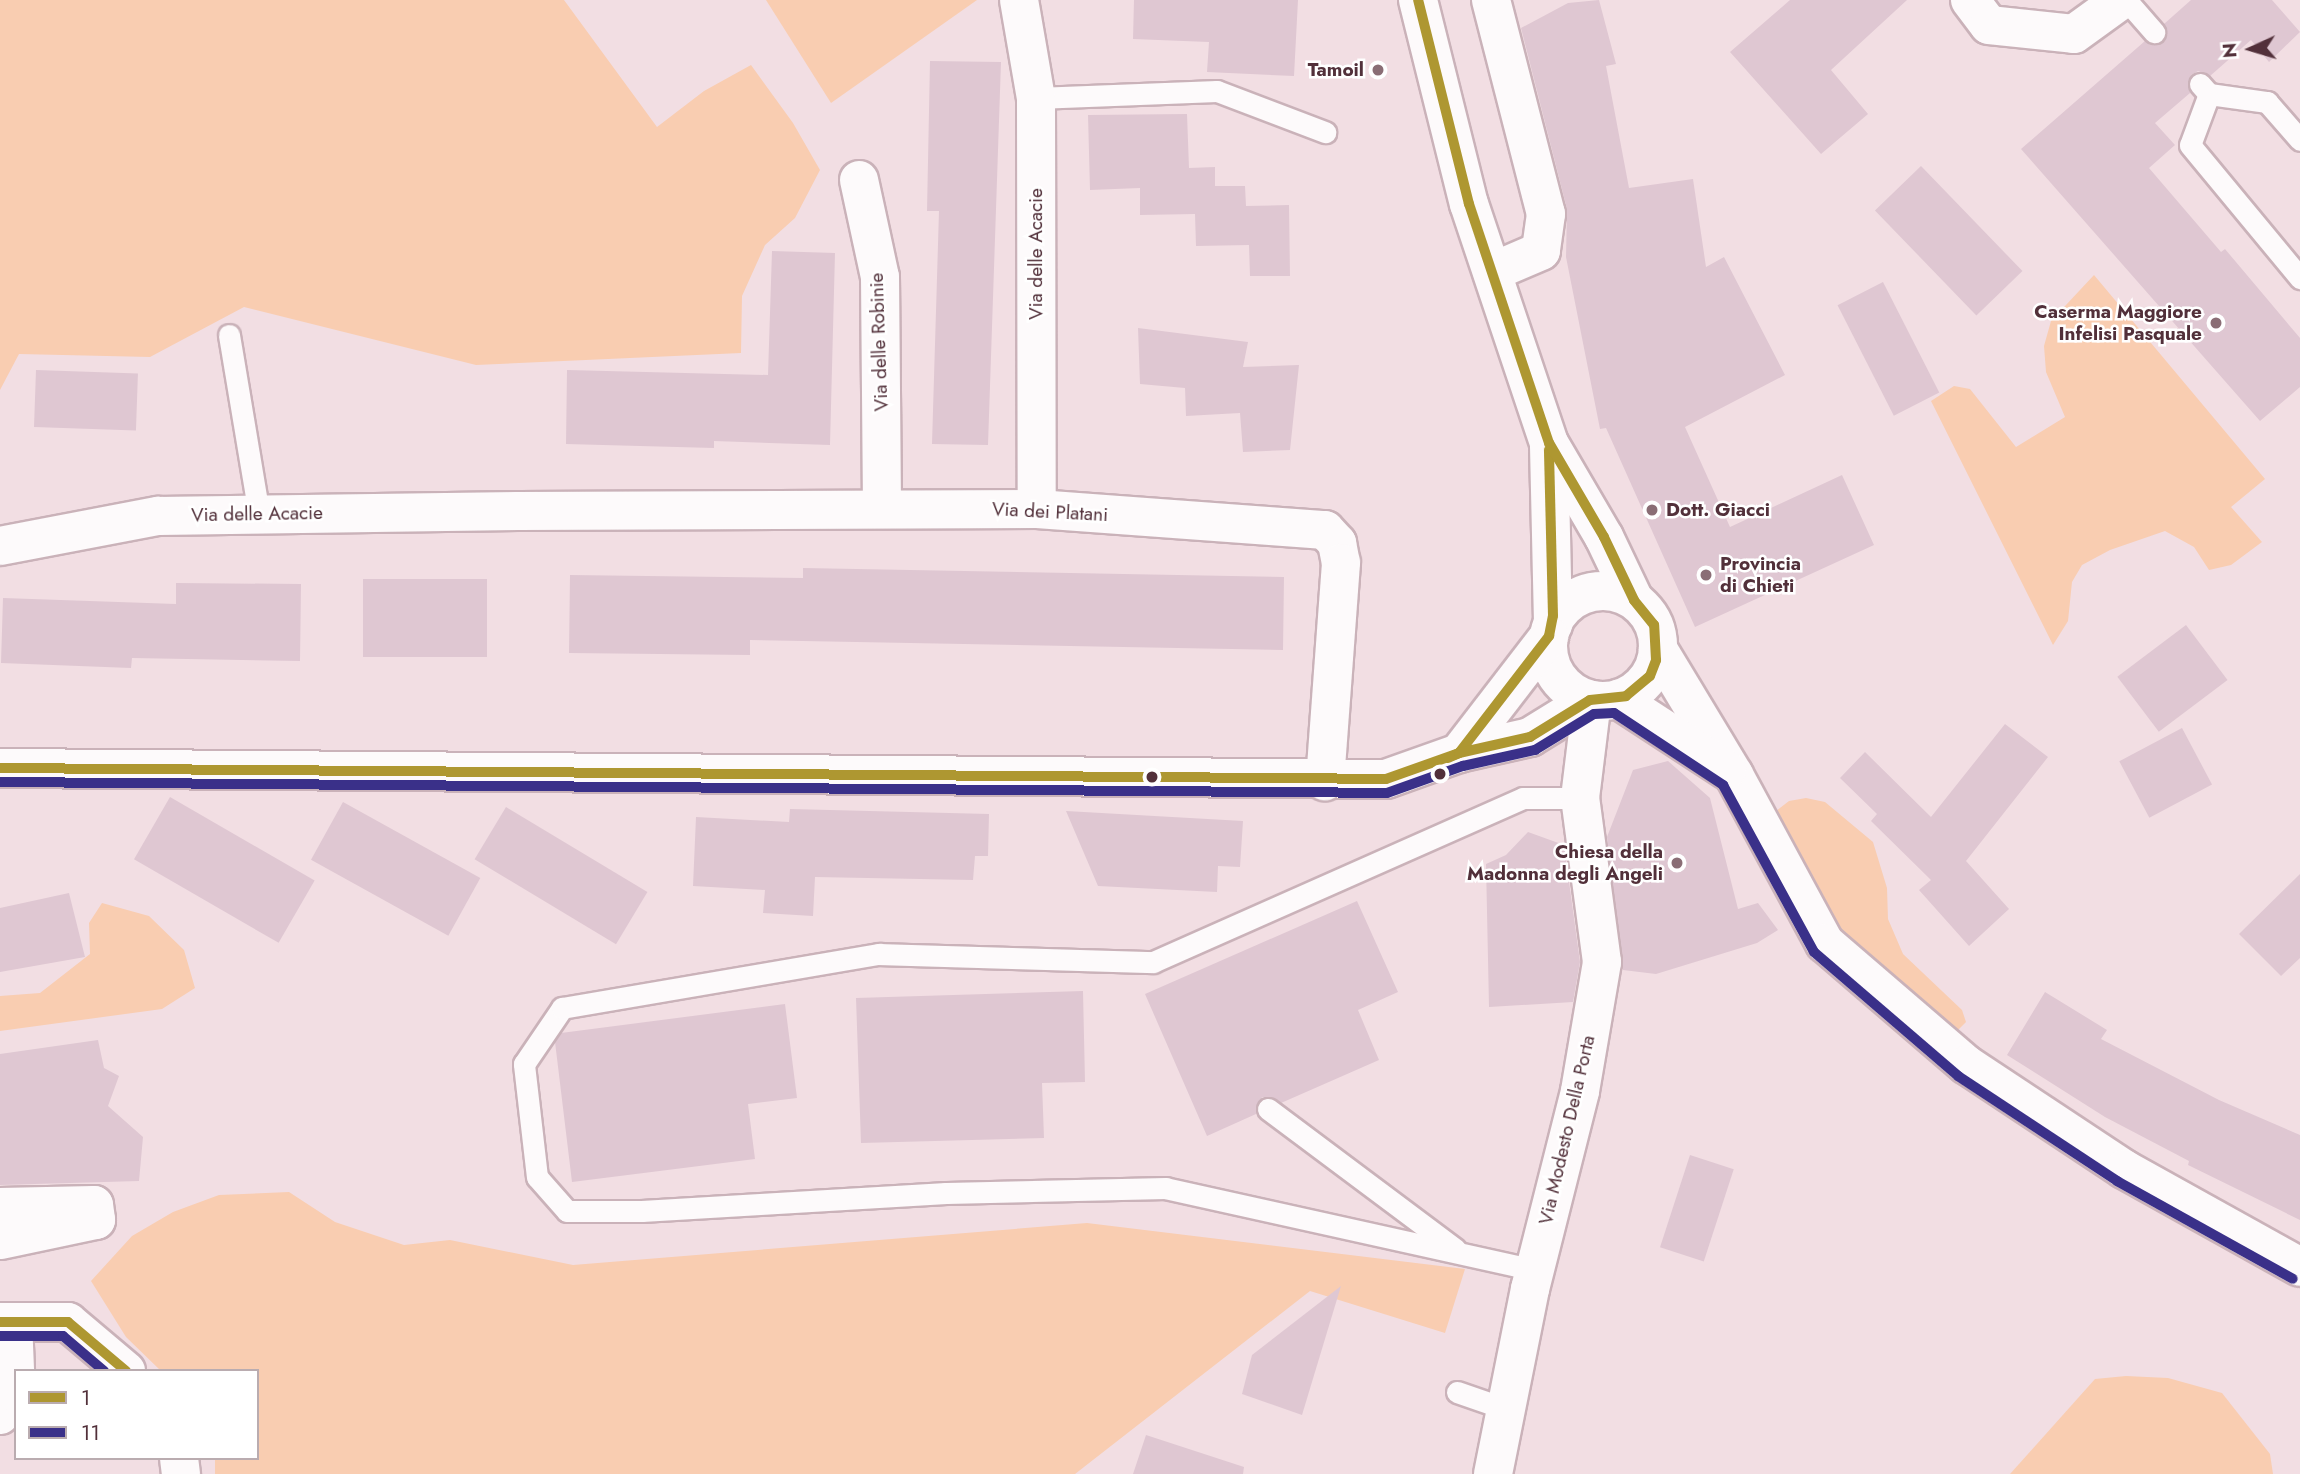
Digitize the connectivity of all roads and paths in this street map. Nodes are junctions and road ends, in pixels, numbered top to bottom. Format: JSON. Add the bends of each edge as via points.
{"nodes":[{"id":1,"x":1019,"y":0,"type":"edge"},
{"id":2,"x":1418,"y":0,"type":"edge"},
{"id":3,"x":1491,"y":0,"type":"edge"},
{"id":4,"x":1970,"y":0,"type":"edge"},
{"id":5,"x":2124,"y":0,"type":"edge"},
{"id":6,"x":2154,"y":32,"type":"dead end"},
{"id":7,"x":1036,"y":98,"type":"junction"},
{"id":8,"x":1325,"y":132,"type":"dead end"},
{"id":9,"x":2300,"y":140,"type":"edge"},
{"id":10,"x":859,"y":180,"type":"dead end"},
{"id":11,"x":1492,"y":272,"type":"junction"},
{"id":12,"x":2300,"y":278,"type":"edge"},
{"id":13,"x":229,"y":335,"type":"dead end"},
{"id":14,"x":1549,"y":443,"type":"junction"},
{"id":15,"x":882,"y":506,"type":"junction"},
{"id":16,"x":1037,"y":509,"type":"junction"},
{"id":17,"x":518,"y":511,"type":"joint"},
{"id":18,"x":259,"y":514,"type":"junction"},
{"id":19,"x":0,"y":546,"type":"edge"},
{"id":20,"x":1634,"y":600,"type":"junction"},
{"id":21,"x":1551,"y":631,"type":"junction"},
{"id":22,"x":1658,"y":649,"type":"junction"},
{"id":23,"x":1600,"y":700,"type":"junction"},
{"id":24,"x":1459,"y":753,"type":"junction"},
{"id":25,"x":0,"y":768,"type":"edge"},
{"id":26,"x":1734,"y":775,"type":"junction"},
{"id":27,"x":1325,"y":781,"type":"junction"},
{"id":28,"x":1580,"y":799,"type":"junction"},
{"id":29,"x":1268,"y":1109,"type":"dead end"},
{"id":30,"x":0,"y":1207,"type":"edge"},
{"id":31,"x":0,"y":1240,"type":"edge"},
{"id":32,"x":1463,"y":1255,"type":"junction"},
{"id":33,"x":2300,"y":1267,"type":"edge"},
{"id":34,"x":1535,"y":1270,"type":"junction"},
{"id":35,"x":6,"y":1322,"type":"edge"},
{"id":36,"x":124,"y":1369,"type":"edge"},
{"id":37,"x":14,"y":1379,"type":"edge"},
{"id":38,"x":1458,"y":1392,"type":"dead end"},
{"id":39,"x":14,"y":1396,"type":"edge"},
{"id":40,"x":1506,"y":1409,"type":"junction"},
{"id":41,"x":0,"y":1415,"type":"edge"},
{"id":42,"x":1493,"y":1474,"type":"edge"}],
"edges":[{"from":1,"to":7,"type":"main road","name":"Via delle Acacie"},
{"from":2,"to":11,"type":"main road","via":[[1469,204]]},
{"from":3,"to":11,"type":"main road","via":[[1546,214],[1541,251]]},
{"from":4,"to":5,"type":"main road","via":[[1989,25],[2074,34]]},
{"from":5,"to":6,"type":"lane"},
{"from":7,"to":8,"type":"lane","via":[[1217,91]]},
{"from":7,"to":16,"type":"main road","name":"Via delle Acacie"},
{"from":9,"to":12,"type":"lane","via":[[2267,102],[2204,89],[2190,145]]},
{"from":10,"to":15,"type":"main road","name":"Via delle Robinie","via":[[880,277]]},
{"from":11,"to":14,"type":"main road"},
{"from":13,"to":18,"type":"lane"},
{"from":14,"to":20,"type":"main road","via":[[1604,537]]},
{"from":14,"to":21,"type":"main road"},
{"from":15,"to":16,"type":"main road","name":"Via dei Platani"},
{"from":15,"to":17,"type":"main road","name":"Via dei Platani"},
{"from":16,"to":27,"type":"main road","name":"Via dei Platani","via":[[1325,530],[1336,543],[1341,563]]},
{"from":17,"to":18,"type":"main road","name":"Via delle Acacie"},
{"from":18,"to":19,"type":"main road","name":"Via delle Acacie","via":[[158,516]]},
{"from":20,"to":21,"type":"main road","via":[[1605,591],[1584,594],[1561,610]]},
{"from":20,"to":22,"type":"main road","via":[[1654,625]]},
{"from":21,"to":23,"type":"main road","via":[[1549,652],[1559,679]]},
{"from":21,"to":24,"type":"main road"},
{"from":22,"to":23,"type":"main road","via":[[1650,676]]},
{"from":22,"to":26,"type":"main road"},
{"from":23,"to":24,"type":"main road","via":[[1530,737]]},
{"from":23,"to":26,"type":"main road"},
{"from":23,"to":28,"type":"main road","name":"Via Modesto Della Porta"},
{"from":24,"to":27,"type":"main road","via":[[1386,779]]},
{"from":25,"to":27,"type":"main road"},
{"from":26,"to":33,"type":"main road","via":[[1825,943],[1967,1065],[2124,1169]]},
{"from":28,"to":32,"type":"lane","via":[[1523,798],[1153,962],[879,954],[562,1008],[524,1064],[537,1177],[567,1211],[1166,1188]]},
{"from":28,"to":34,"type":"main road","name":"Via Modesto Della Porta","via":[[1602,962],[1580,1091]]},
{"from":29,"to":32,"type":"lane"},
{"from":30,"to":31,"type":"main road","via":[[94,1206],[96,1220]]},
{"from":32,"to":34,"type":"lane"},
{"from":34,"to":40,"type":"main road","name":"Via Modesto Della Porta"},
{"from":35,"to":36,"type":"main road","via":[[68,1322]]},
{"from":35,"to":37,"type":"main road"},
{"from":38,"to":40,"type":"lane"},
{"from":39,"to":41,"type":"main road"},
{"from":40,"to":42,"type":"main road","name":"Via Modesto Della Porta"}]}
